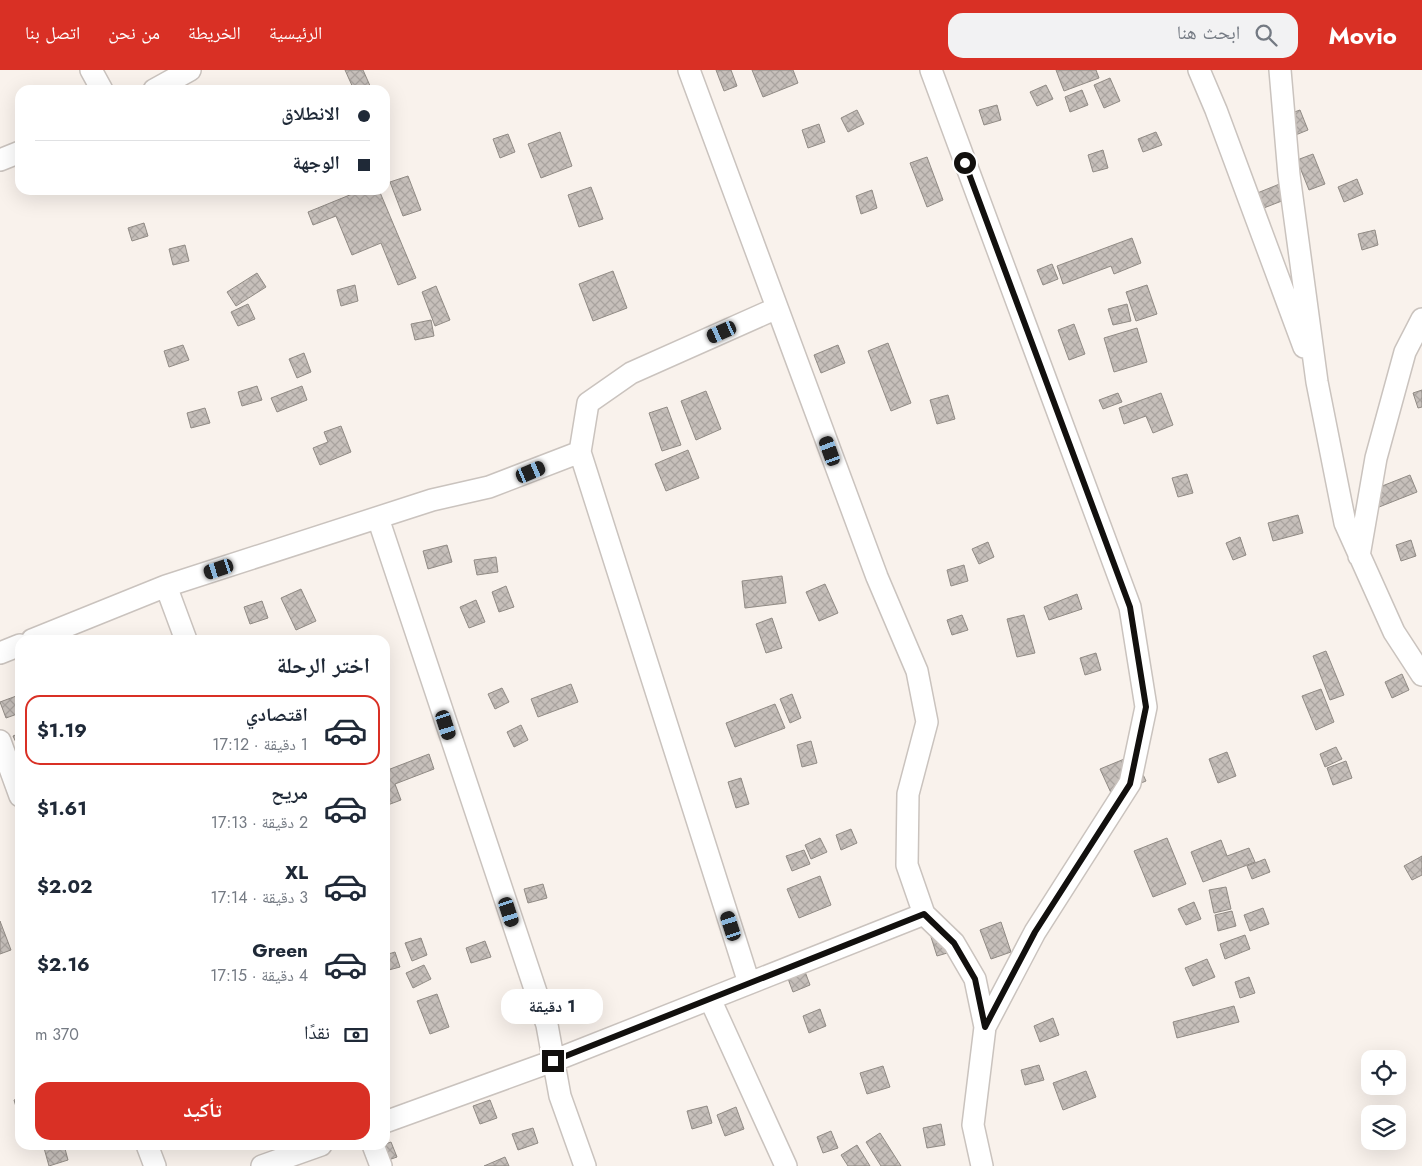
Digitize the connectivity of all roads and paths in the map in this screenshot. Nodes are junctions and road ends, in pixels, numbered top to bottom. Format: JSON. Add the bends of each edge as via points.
{"nodes":[{"id":1,"x":90,"y":70,"type":"edge"},
{"id":2,"x":190,"y":70,"type":"edge"},
{"id":3,"x":689,"y":70,"type":"edge"},
{"id":4,"x":931,"y":70,"type":"edge"},
{"id":5,"x":1199,"y":70,"type":"edge"},
{"id":6,"x":1280,"y":70,"type":"edge"},
{"id":7,"x":99,"y":85,"type":"edge"},
{"id":8,"x":163,"y":85,"type":"edge"},
{"id":9,"x":15,"y":154,"type":"edge"},
{"id":10,"x":0,"y":160,"type":"edge"},
{"id":11,"x":777,"y":308,"type":"junction"},
{"id":12,"x":1422,"y":319,"type":"edge"},
{"id":13,"x":1317,"y":382,"type":"junction"},
{"id":14,"x":580,"y":452,"type":"junction"},
{"id":15,"x":378,"y":518,"type":"junction"},
{"id":16,"x":1360,"y":556,"type":"junction"},
{"id":17,"x":166,"y":586,"type":"junction"},
{"id":18,"x":44,"y":635,"type":"edge"},
{"id":19,"x":184,"y":635,"type":"edge"},
{"id":20,"x":15,"y":647,"type":"edge"},
{"id":21,"x":0,"y":653,"type":"edge"},
{"id":22,"x":1422,"y":675,"type":"edge"},
{"id":23,"x":0,"y":741,"type":"edge"},
{"id":24,"x":15,"y":782,"type":"edge"},
{"id":25,"x":924,"y":914,"type":"junction"},
{"id":26,"x":749,"y":983,"type":"junction"},
{"id":27,"x":710,"y":999,"type":"junction"},
{"id":28,"x":985,"y":1027,"type":"junction"},
{"id":29,"x":553,"y":1061,"type":"junction"},
{"id":30,"x":390,"y":1120,"type":"edge"},
{"id":31,"x":149,"y":1150,"type":"edge"},
{"id":32,"x":307,"y":1150,"type":"edge"},
{"id":33,"x":375,"y":1150,"type":"edge"},
{"id":34,"x":154,"y":1166,"type":"edge"},
{"id":35,"x":262,"y":1166,"type":"edge"},
{"id":36,"x":381,"y":1166,"type":"edge"},
{"id":37,"x":585,"y":1166,"type":"edge"},
{"id":38,"x":786,"y":1166,"type":"edge"},
{"id":39,"x":982,"y":1166,"type":"edge"}],
"edges":[{"from":1,"to":7,"type":"street"},
{"from":2,"to":8,"type":"street"},
{"from":3,"to":11,"type":"street"},
{"from":4,"to":28,"type":"street","via":[[1130,607],[1146,707],[1130,784],[1035,932]]},
{"from":5,"to":13,"type":"street"},
{"from":6,"to":13,"type":"street"},
{"from":9,"to":10,"type":"street"},
{"from":11,"to":14,"type":"street","via":[[631,373],[588,403]]},
{"from":11,"to":25,"type":"street","via":[[876,577],[917,671],[927,722],[908,794],[907,865]]},
{"from":12,"to":16,"type":"street","via":[[1405,352],[1376,458]]},
{"from":13,"to":16,"type":"street","via":[[1345,523]]},
{"from":14,"to":15,"type":"street","via":[[489,487],[432,500]]},
{"from":14,"to":26,"type":"street"},
{"from":15,"to":17,"type":"street"},
{"from":15,"to":29,"type":"street","via":[[547,1025]]},
{"from":16,"to":22,"type":"street","via":[[1394,632]]},
{"from":17,"to":18,"type":"street"},
{"from":17,"to":19,"type":"street"},
{"from":20,"to":21,"type":"street"},
{"from":23,"to":24,"type":"street"},
{"from":25,"to":26,"type":"street"},
{"from":25,"to":28,"type":"street","via":[[954,943],[975,979]]},
{"from":26,"to":27,"type":"street"},
{"from":27,"to":29,"type":"street"},
{"from":27,"to":38,"type":"street"},
{"from":28,"to":39,"type":"street","via":[[974,1124]]},
{"from":29,"to":30,"type":"street"},
{"from":29,"to":37,"type":"street","via":[[560,1096]]},
{"from":31,"to":34,"type":"street"},
{"from":32,"to":35,"type":"street"},
{"from":33,"to":36,"type":"street"}]}
